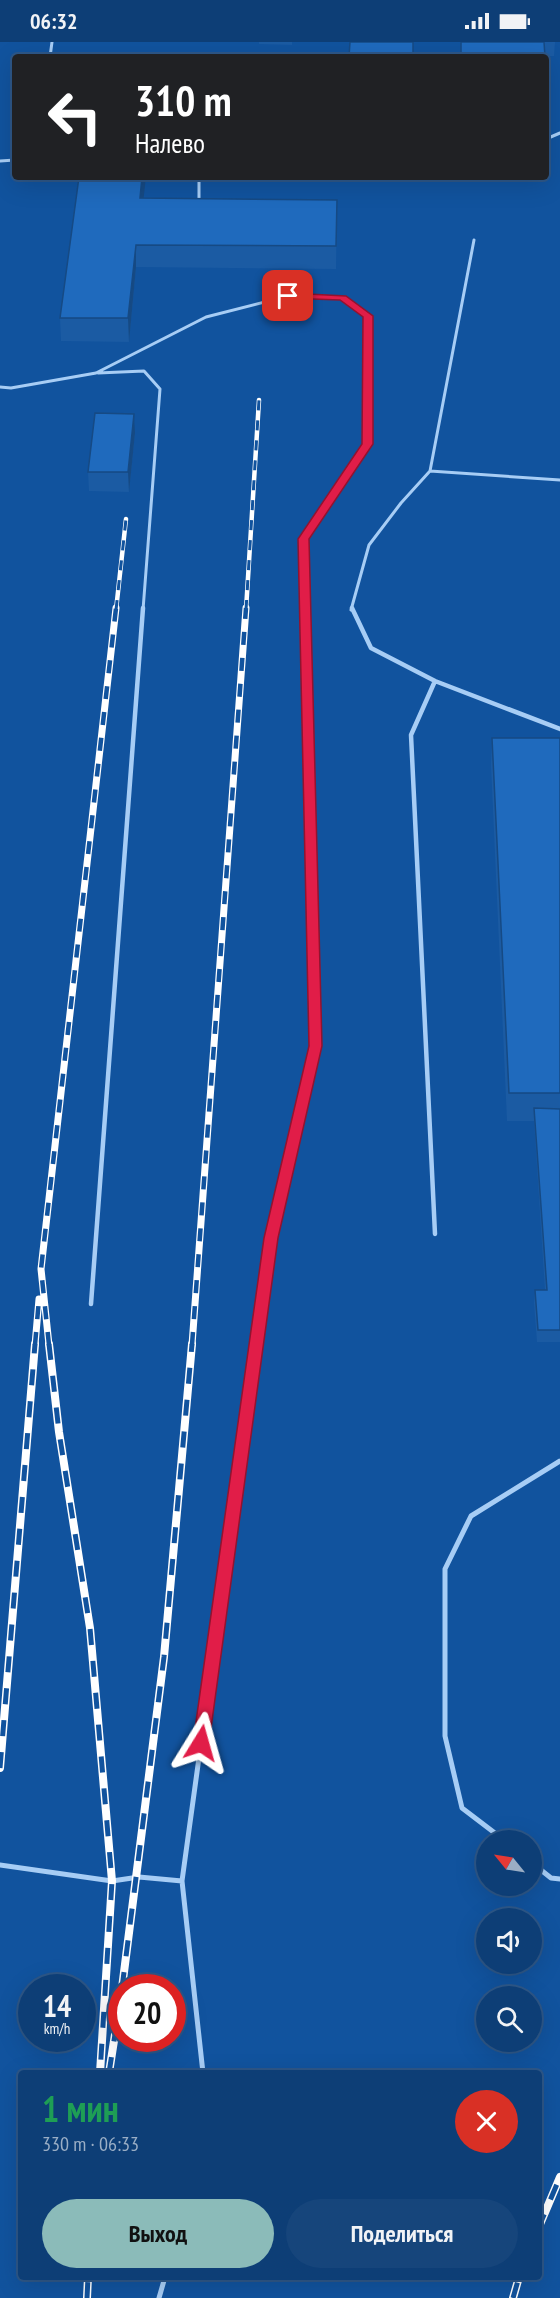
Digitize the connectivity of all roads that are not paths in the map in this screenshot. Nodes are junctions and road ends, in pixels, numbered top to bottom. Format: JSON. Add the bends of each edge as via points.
{"nodes":[{"id":1,"x":199,"y":180,"type":"edge"},
{"id":2,"x":199,"y":206,"type":"edge"},
{"id":3,"x":474,"y":240,"type":"dead end"},
{"id":4,"x":96,"y":373,"type":"junction"},
{"id":5,"x":0,"y":387,"type":"edge"},
{"id":6,"x":430,"y":471,"type":"junction"},
{"id":7,"x":560,"y":480,"type":"edge"},
{"id":8,"x":435,"y":681,"type":"junction"},
{"id":9,"x":560,"y":729,"type":"edge"},
{"id":10,"x":435,"y":1234,"type":"dead end"},
{"id":11,"x":91,"y":1304,"type":"dead end"},
{"id":12,"x":560,"y":1461,"type":"edge"},
{"id":13,"x":491,"y":1830,"type":"edge"},
{"id":14,"x":0,"y":1865,"type":"edge"},
{"id":15,"x":542,"y":1871,"type":"edge"},
{"id":16,"x":560,"y":1879,"type":"edge"},
{"id":17,"x":182,"y":1881,"type":"junction"},
{"id":18,"x":203,"y":2070,"type":"edge"},
{"id":19,"x":164,"y":2280,"type":"edge"},
{"id":20,"x":159,"y":2298,"type":"edge"}],
"edges":[{"from":1,"to":2,"type":"lane"},
{"from":3,"to":6,"type":"lane"},
{"from":4,"to":5,"type":"lane"},
{"from":4,"to":11,"type":"lane","via":[[144,372],[160,389]]},
{"from":4,"to":17,"type":"lane","via":[[206,317],[288,296],[342,298],[368,316],[368,444],[303,539],[315,1046],[271,1238]]},
{"from":6,"to":7,"type":"lane"},
{"from":6,"to":8,"type":"lane","via":[[369,545],[351,611],[371,648]]},
{"from":8,"to":9,"type":"lane"},
{"from":8,"to":10,"type":"lane","via":[[411,735]]},
{"from":12,"to":13,"type":"lane","via":[[471,1516],[445,1569],[445,1736],[462,1808]]},
{"from":14,"to":17,"type":"lane","via":[[112,1881],[138,1877]]},
{"from":15,"to":16,"type":"lane"},
{"from":17,"to":18,"type":"lane"},
{"from":19,"to":20,"type":"lane"}]}
